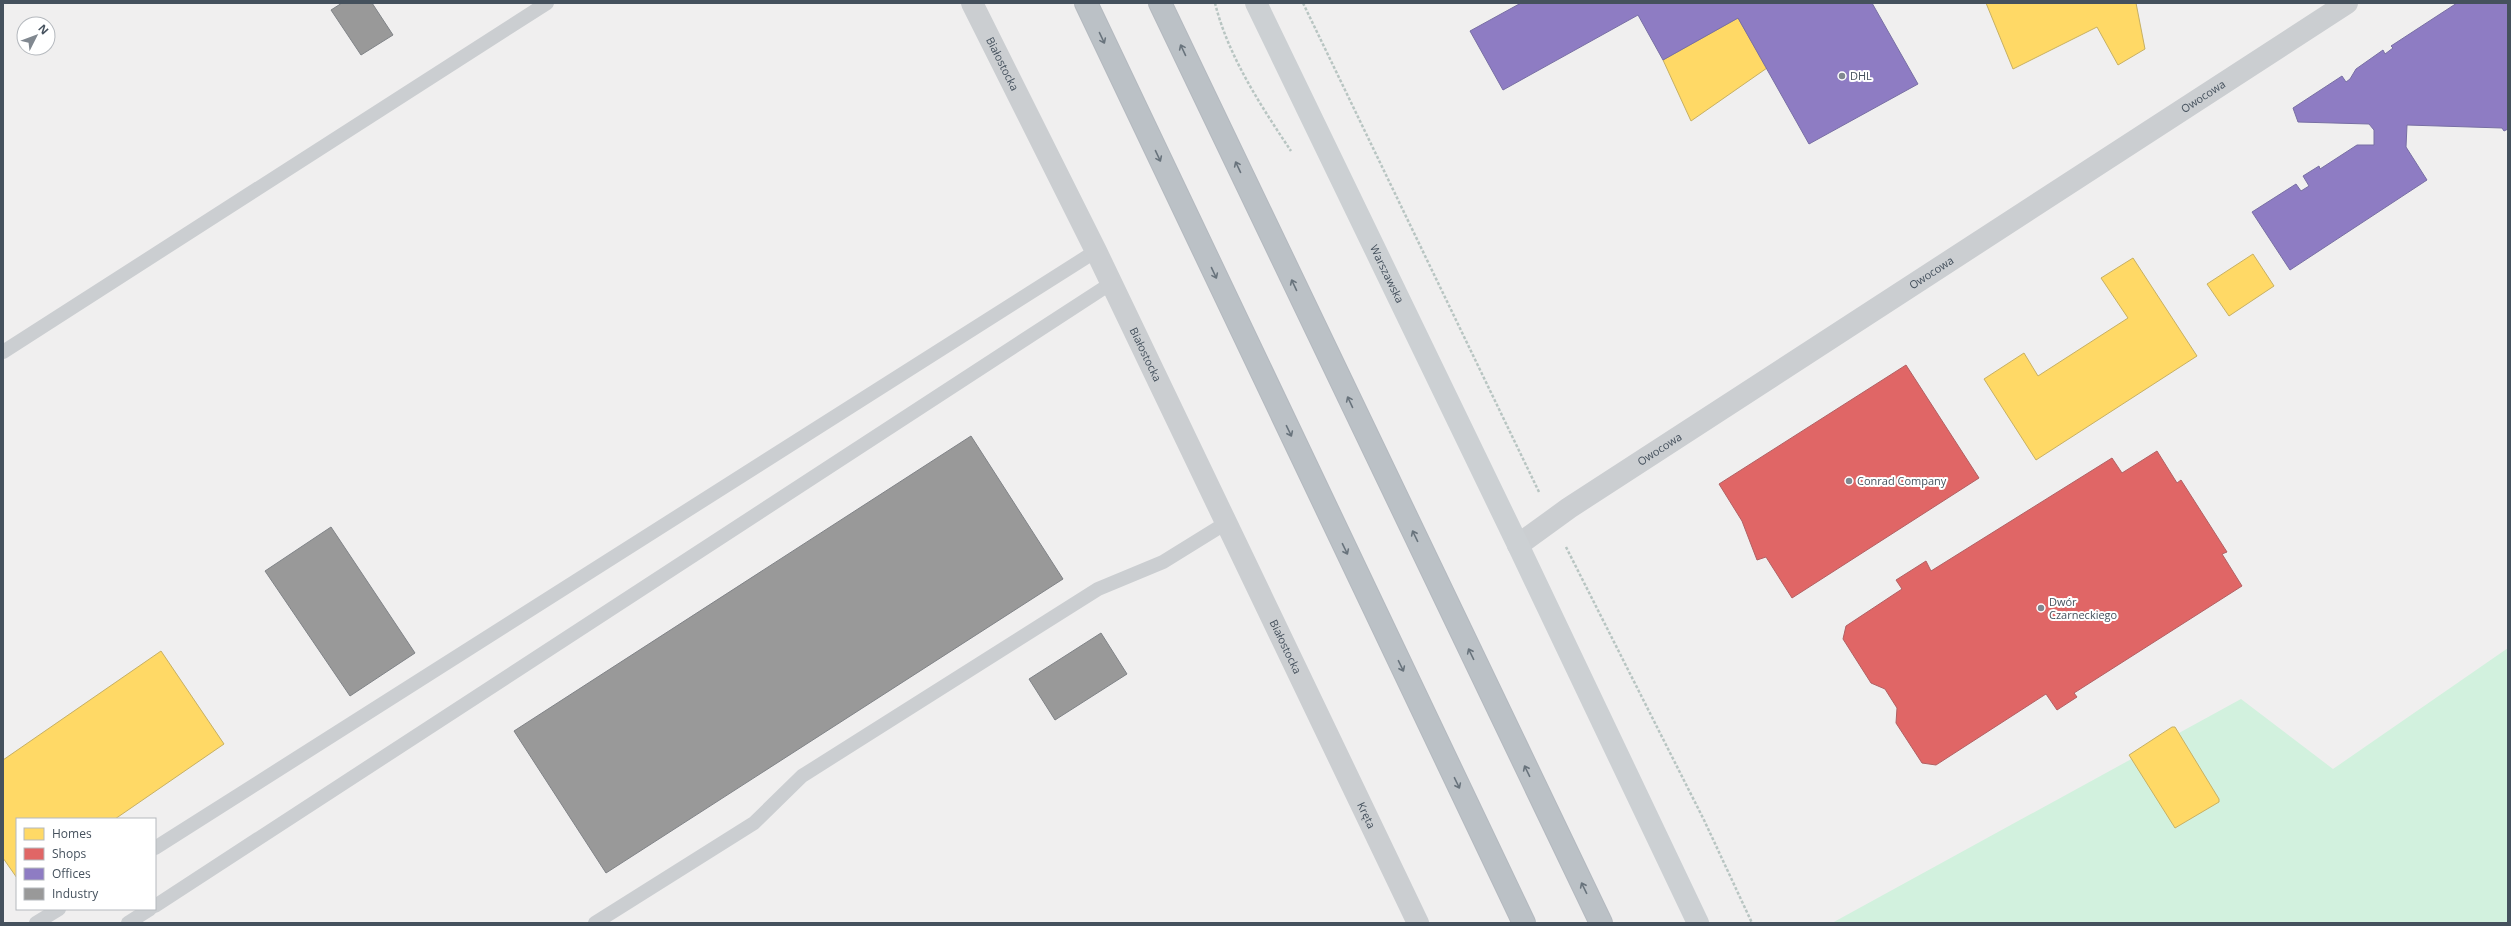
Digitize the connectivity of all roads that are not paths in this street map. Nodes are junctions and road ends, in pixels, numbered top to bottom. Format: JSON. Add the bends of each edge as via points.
{"nodes":[{"id":1,"x":547,"y":3,"type":"edge"},
{"id":2,"x":972,"y":3,"type":"edge"},
{"id":3,"x":1086,"y":3,"type":"edge"},
{"id":4,"x":1160,"y":3,"type":"edge"},
{"id":5,"x":1256,"y":3,"type":"edge"},
{"id":6,"x":2347,"y":3,"type":"edge"},
{"id":7,"x":1096,"y":251,"type":"junction"},
{"id":8,"x":1110,"y":284,"type":"junction"},
{"id":9,"x":3,"y":352,"type":"edge"},
{"id":10,"x":1226,"y":523,"type":"junction"},
{"id":11,"x":1518,"y":545,"type":"junction"},
{"id":12,"x":1316,"y":708,"type":"joint"},
{"id":13,"x":156,"y":847,"type":"edge"},
{"id":14,"x":156,"y":905,"type":"edge"},
{"id":15,"x":57,"y":910,"type":"edge"},
{"id":16,"x":148,"y":910,"type":"edge"},
{"id":17,"x":36,"y":923,"type":"edge"},
{"id":18,"x":128,"y":923,"type":"edge"},
{"id":19,"x":595,"y":923,"type":"edge"},
{"id":20,"x":1418,"y":923,"type":"edge"},
{"id":21,"x":1524,"y":923,"type":"edge"},
{"id":22,"x":1601,"y":923,"type":"edge"},
{"id":23,"x":1698,"y":923,"type":"edge"}],
"edges":[{"from":1,"to":9,"type":"lane"},
{"from":2,"to":7,"type":"street","name":"Białostocka"},
{"from":3,"to":21,"type":"highway","one_way":true},
{"from":22,"to":4,"type":"highway","one_way":true},
{"from":5,"to":11,"type":"street","name":"Warszawska"},
{"from":6,"to":11,"type":"street","name":"Owocowa"},
{"from":7,"to":8,"type":"street","name":"Białostocka"},
{"from":7,"to":13,"type":"lane"},
{"from":8,"to":10,"type":"street","name":"Białostocka"},
{"from":8,"to":14,"type":"lane"},
{"from":10,"to":12,"type":"street","name":"Białostocka"},
{"from":10,"to":19,"type":"lane","via":[[1162,562],[1098,589],[802,776],[754,823]]},
{"from":11,"to":23,"type":"street","name":"Warszawska"},
{"from":12,"to":20,"type":"street","name":"Kręta"},
{"from":15,"to":17,"type":"lane"},
{"from":16,"to":18,"type":"lane"}]}
